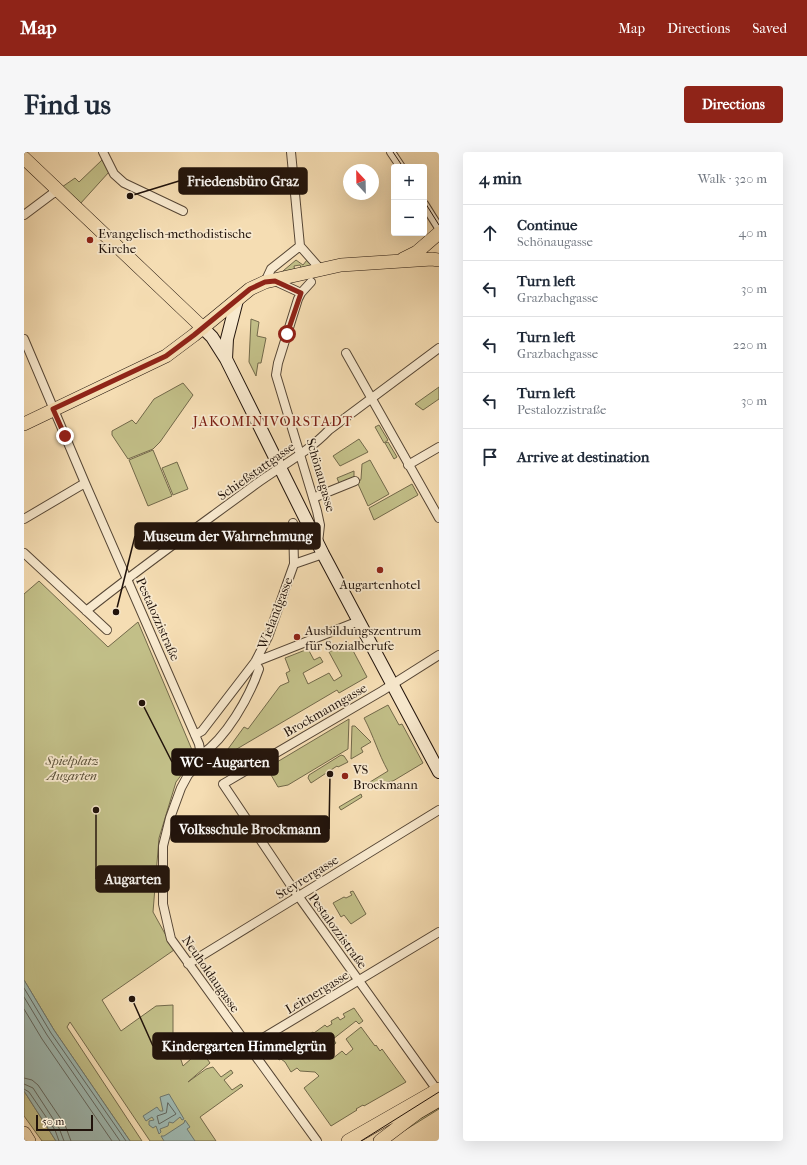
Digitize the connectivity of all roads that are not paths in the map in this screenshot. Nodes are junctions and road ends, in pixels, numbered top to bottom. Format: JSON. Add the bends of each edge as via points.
{"nodes":[{"id":1,"x":103,"y":152,"type":"edge"},
{"id":2,"x":291,"y":152,"type":"edge"},
{"id":3,"x":391,"y":152,"type":"edge"},
{"id":4,"x":24,"y":158,"type":"edge"},
{"id":5,"x":399,"y":164,"type":"edge"},
{"id":6,"x":59,"y":191,"type":"junction"},
{"id":7,"x":427,"y":209,"type":"edge"},
{"id":8,"x":183,"y":211,"type":"dead end"},
{"id":9,"x":24,"y":215,"type":"edge"},
{"id":10,"x":439,"y":228,"type":"edge"},
{"id":11,"x":439,"y":232,"type":"edge"},
{"id":12,"x":300,"y":246,"type":"junction"},
{"id":13,"x":439,"y":260,"type":"edge"},
{"id":14,"x":399,"y":261,"type":"junction"},
{"id":15,"x":322,"y":270,"type":"junction"},
{"id":16,"x":270,"y":281,"type":"junction"},
{"id":17,"x":311,"y":282,"type":"dead end"},
{"id":18,"x":301,"y":293,"type":"junction"},
{"id":19,"x":237,"y":300,"type":"junction"},
{"id":20,"x":203,"y":328,"type":"junction"},
{"id":21,"x":24,"y":339,"type":"edge"},
{"id":22,"x":439,"y":348,"type":"edge"},
{"id":23,"x":346,"y":353,"type":"dead end"},
{"id":24,"x":226,"y":359,"type":"junction"},
{"id":25,"x":372,"y":398,"type":"junction"},
{"id":26,"x":53,"y":409,"type":"junction"},
{"id":27,"x":24,"y":424,"type":"edge"},
{"id":28,"x":439,"y":447,"type":"edge"},
{"id":29,"x":300,"y":454,"type":"junction"},
{"id":30,"x":408,"y":465,"type":"junction"},
{"id":31,"x":281,"y":467,"type":"junction"},
{"id":32,"x":355,"y":481,"type":"dead end"},
{"id":33,"x":85,"y":483,"type":"junction"},
{"id":34,"x":313,"y":498,"type":"junction"},
{"id":35,"x":439,"y":518,"type":"edge"},
{"id":36,"x":24,"y":519,"type":"edge"},
{"id":37,"x":293,"y":523,"type":"dead end"},
{"id":38,"x":321,"y":548,"type":"junction"},
{"id":39,"x":24,"y":553,"type":"edge"},
{"id":40,"x":294,"y":564,"type":"junction"},
{"id":41,"x":127,"y":578,"type":"junction"},
{"id":42,"x":86,"y":611,"type":"junction"},
{"id":43,"x":359,"y":621,"type":"junction"},
{"id":44,"x":107,"y":630,"type":"dead end"},
{"id":45,"x":439,"y":655,"type":"edge"},
{"id":46,"x":255,"y":662,"type":"junction"},
{"id":47,"x":392,"y":684,"type":"junction"},
{"id":48,"x":195,"y":735,"type":"junction"},
{"id":49,"x":201,"y":755,"type":"junction"},
{"id":50,"x":439,"y":772,"type":"edge"},
{"id":51,"x":223,"y":784,"type":"joint"},
{"id":52,"x":439,"y":810,"type":"edge"},
{"id":53,"x":299,"y":896,"type":"junction"},
{"id":54,"x":439,"y":932,"type":"edge"},
{"id":55,"x":188,"y":964,"type":"junction"},
{"id":56,"x":359,"y":980,"type":"junction"},
{"id":57,"x":248,"y":1047,"type":"junction"},
{"id":58,"x":438,"y":1093,"type":"edge"},
{"id":59,"x":24,"y":1133,"type":"edge"},
{"id":60,"x":30,"y":1141,"type":"edge"},
{"id":61,"x":317,"y":1141,"type":"edge"},
{"id":62,"x":348,"y":1141,"type":"edge"},
{"id":63,"x":380,"y":1141,"type":"edge"}],
"edges":[{"from":1,"to":8,"type":"street","via":[[116,176],[124,183]]},
{"from":2,"to":12,"type":"street"},
{"from":3,"to":5,"type":"street"},
{"from":4,"to":6,"type":"main road"},
{"from":6,"to":9,"type":"street"},
{"from":6,"to":20,"type":"main road"},
{"from":7,"to":10,"type":"street"},
{"from":11,"to":14,"type":"main road","via":[[417,252]]},
{"from":12,"to":15,"type":"street"},
{"from":12,"to":16,"type":"street","via":[[271,269]]},
{"from":13,"to":14,"type":"main road"},
{"from":14,"to":15,"type":"main road","via":[[341,265]]},
{"from":15,"to":16,"type":"main road"},
{"from":16,"to":18,"type":"street"},
{"from":16,"to":19,"type":"main road","via":[[250,289]]},
{"from":17,"to":18,"type":"street","name":"Schönaugasse"},
{"from":18,"to":29,"type":"street","name":"Schönaugasse","via":[[276,375]]},
{"from":19,"to":20,"type":"main road"},
{"from":19,"to":24,"type":"main road","via":[[227,339]]},
{"from":20,"to":24,"type":"main road"},
{"from":20,"to":26,"type":"main road","via":[[166,356]]},
{"from":21,"to":26,"type":"street","name":"Pestalozzistraße"},
{"from":22,"to":25,"type":"street","name":"Schießstattgasse"},
{"from":23,"to":25,"type":"street"},
{"from":24,"to":31,"type":"main road"},
{"from":25,"to":29,"type":"street","name":"Schießstattgasse"},
{"from":25,"to":30,"type":"street"},
{"from":26,"to":27,"type":"main road"},
{"from":26,"to":33,"type":"street","name":"Pestalozzistraße"},
{"from":28,"to":30,"type":"street"},
{"from":29,"to":31,"type":"street","name":"Schießstattgasse"},
{"from":29,"to":34,"type":"street","name":"Schönaugasse"},
{"from":30,"to":35,"type":"street"},
{"from":31,"to":38,"type":"main road"},
{"from":31,"to":41,"type":"street","name":"Schießstattgasse"},
{"from":32,"to":34,"type":"street"},
{"from":33,"to":36,"type":"street"},
{"from":33,"to":41,"type":"street","name":"Pestalozzistraße"},
{"from":34,"to":38,"type":"street","name":"Schönaugasse","via":[[320,525]]},
{"from":37,"to":40,"type":"street","name":"Wielandgasse"},
{"from":38,"to":40,"type":"street","name":"Wielandgasse"},
{"from":38,"to":43,"type":"main road"},
{"from":39,"to":42,"type":"street"},
{"from":40,"to":46,"type":"street","name":"Wielandgasse","via":[[282,601]]},
{"from":41,"to":42,"type":"street","name":"Schießstattgasse"},
{"from":41,"to":48,"type":"street","name":"Pestalozzistraße"},
{"from":42,"to":44,"type":"street"},
{"from":43,"to":46,"type":"street"},
{"from":43,"to":47,"type":"main road"},
{"from":45,"to":47,"type":"street","name":"Brockmanngasse"},
{"from":46,"to":48,"type":"street","name":"Wielandgasse","via":[[202,731]]},
{"from":46,"to":49,"type":"street","name":"Wielandgasse","via":[[259,669],[247,700],[212,747]]},
{"from":47,"to":50,"type":"main road"},
{"from":47,"to":51,"type":"street","name":"Brockmanngasse"},
{"from":48,"to":49,"type":"street","name":"Pestalozzistraße"},
{"from":49,"to":55,"type":"street","name":"Neuholdaugasse","via":[[198,764],[181,788],[163,846],[163,904],[172,939]]},
{"from":51,"to":53,"type":"street","name":"Pestalozzistraße"},
{"from":52,"to":53,"type":"street","name":"Steyrergasse"},
{"from":53,"to":55,"type":"street","name":"Steyrergasse"},
{"from":53,"to":56,"type":"street","name":"Pestalozzistraße"},
{"from":54,"to":56,"type":"street","name":"Leitnergasse"},
{"from":55,"to":57,"type":"street","name":"Neuholdaugasse"},
{"from":56,"to":57,"type":"street","name":"Leitnergasse"},
{"from":56,"to":58,"type":"street","name":"Pestalozzistraße"},
{"from":57,"to":61,"type":"street","name":"Neuholdaugasse"},
{"from":58,"to":62,"type":"main road"},
{"from":58,"to":63,"type":"main road","via":[[417,1113]]},
{"from":59,"to":60,"type":"main road"}]}
